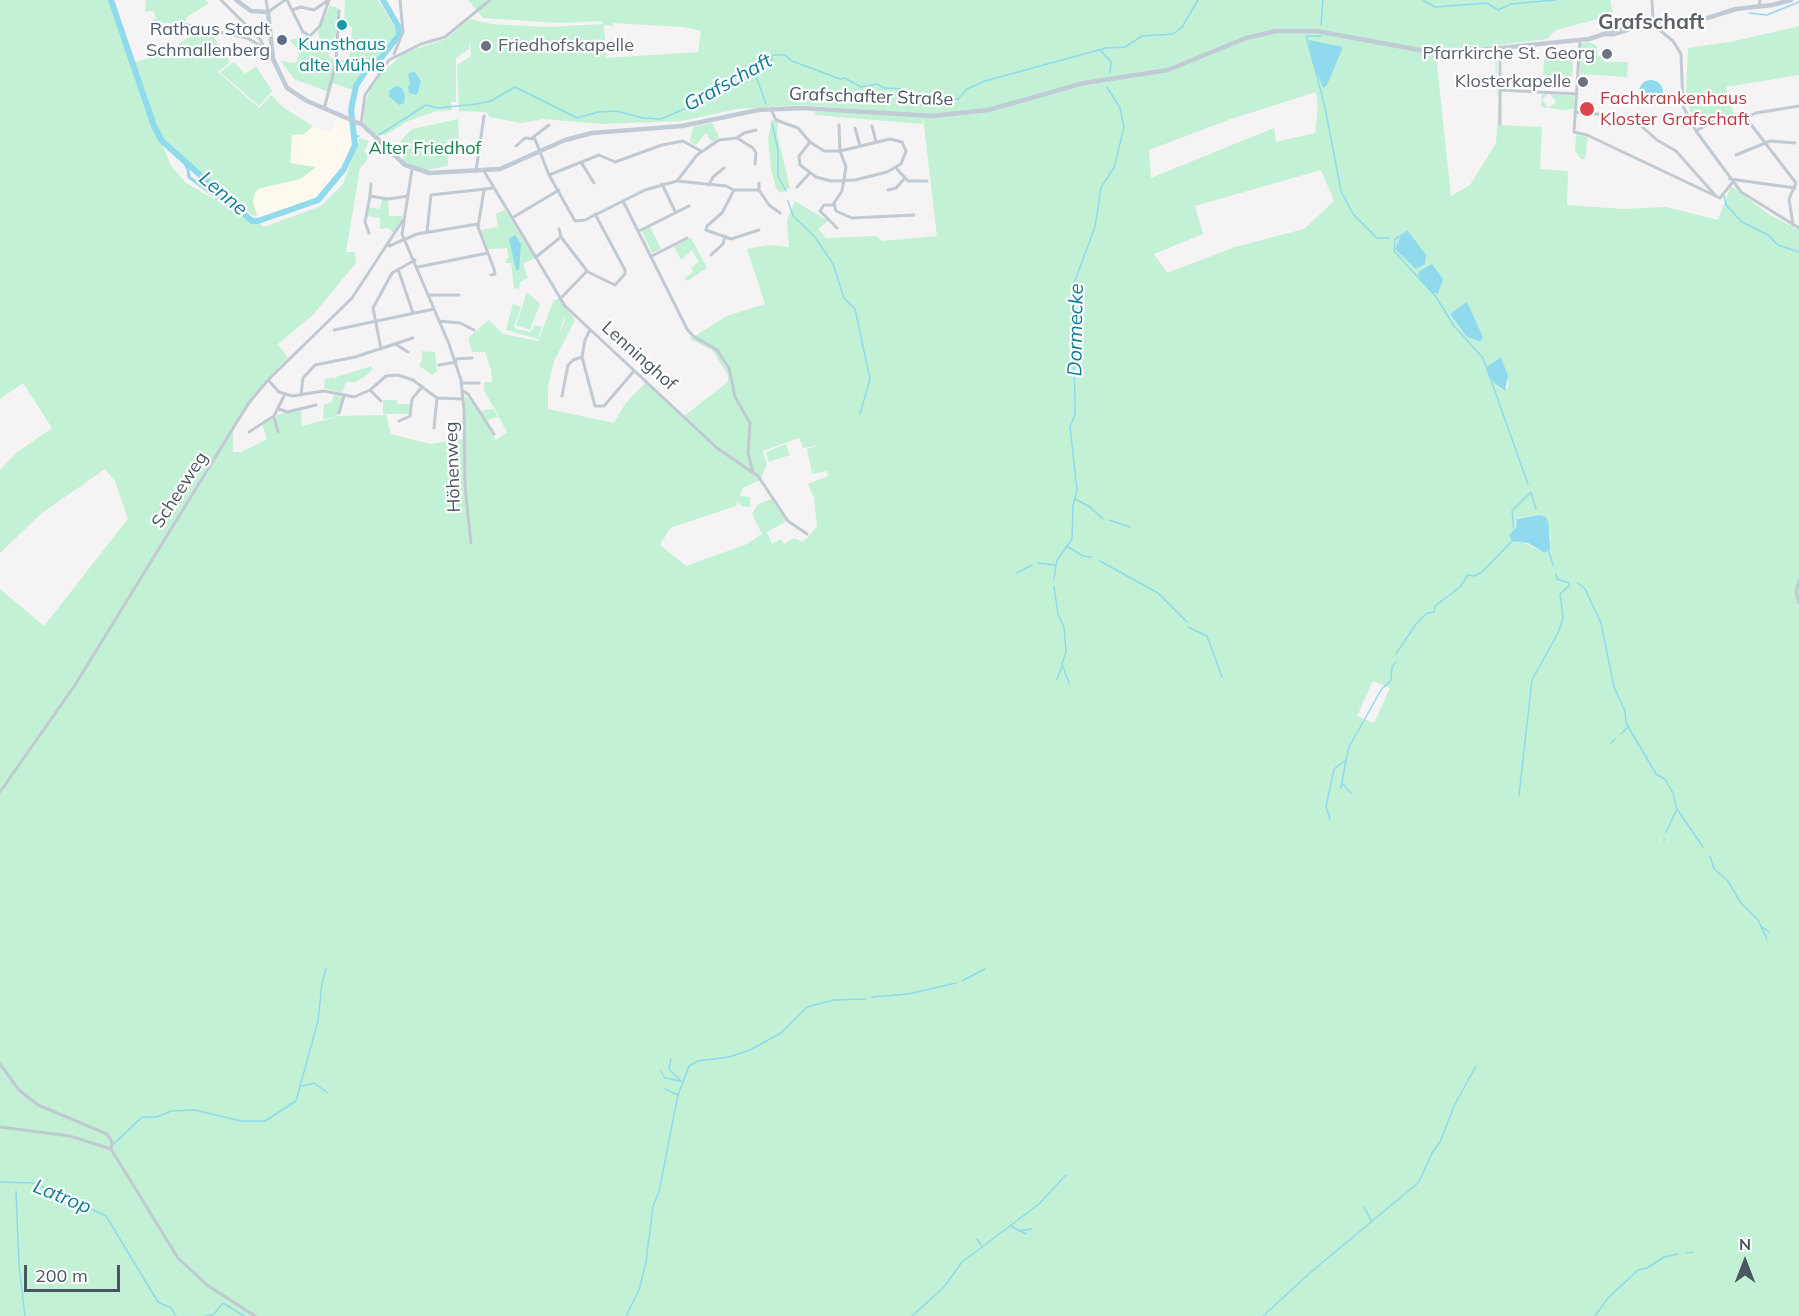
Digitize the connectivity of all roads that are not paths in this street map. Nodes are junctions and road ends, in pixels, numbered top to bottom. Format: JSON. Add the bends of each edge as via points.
{"nodes":[{"id":1,"x":220,"y":0,"type":"edge"},
{"id":2,"x":236,"y":0,"type":"edge"},
{"id":3,"x":266,"y":0,"type":"edge"},
{"id":4,"x":286,"y":0,"type":"edge"},
{"id":5,"x":329,"y":0,"type":"edge"},
{"id":6,"x":400,"y":0,"type":"edge"},
{"id":7,"x":490,"y":0,"type":"edge"},
{"id":8,"x":1652,"y":0,"type":"edge"},
{"id":9,"x":1760,"y":0,"type":"edge"},
{"id":10,"x":1791,"y":0,"type":"edge"},
{"id":11,"x":1759,"y":7,"type":"junction"},
{"id":12,"x":292,"y":10,"type":"junction"},
{"id":13,"x":339,"y":11,"type":"dead end"},
{"id":14,"x":268,"y":12,"type":"junction"},
{"id":15,"x":1654,"y":20,"type":"junction"},
{"id":16,"x":157,"y":27,"type":"dead end"},
{"id":17,"x":1657,"y":28,"type":"junction"},
{"id":18,"x":1605,"y":35,"type":"junction"},
{"id":19,"x":1580,"y":40,"type":"junction"},
{"id":20,"x":264,"y":46,"type":"junction"},
{"id":21,"x":1500,"y":48,"type":"junction"},
{"id":22,"x":272,"y":52,"type":"junction"},
{"id":23,"x":393,"y":56,"type":"junction"},
{"id":24,"x":1500,"y":90,"type":"junction"},
{"id":25,"x":1577,"y":94,"type":"junction"},
{"id":26,"x":1799,"y":106,"type":"edge"},
{"id":27,"x":324,"y":109,"type":"junction"},
{"id":28,"x":771,"y":109,"type":"junction"},
{"id":29,"x":1575,"y":112,"type":"junction"},
{"id":30,"x":484,"y":117,"type":"dead end"},
{"id":31,"x":1746,"y":118,"type":"junction"},
{"id":32,"x":359,"y":124,"type":"junction"},
{"id":33,"x":1500,"y":124,"type":"dead end"},
{"id":34,"x":549,"y":125,"type":"dead end"},
{"id":35,"x":839,"y":125,"type":"dead end"},
{"id":36,"x":872,"y":126,"type":"dead end"},
{"id":37,"x":855,"y":128,"type":"dead end"},
{"id":38,"x":756,"y":130,"type":"dead end"},
{"id":39,"x":1696,"y":131,"type":"junction"},
{"id":40,"x":532,"y":138,"type":"junction"},
{"id":41,"x":736,"y":138,"type":"junction"},
{"id":42,"x":810,"y":142,"type":"junction"},
{"id":43,"x":876,"y":142,"type":"junction"},
{"id":44,"x":1763,"y":142,"type":"junction"},
{"id":45,"x":1795,"y":143,"type":"dead end"},
{"id":46,"x":516,"y":146,"type":"dead end"},
{"id":47,"x":860,"y":146,"type":"junction"},
{"id":48,"x":541,"y":150,"type":"junction"},
{"id":49,"x":702,"y":151,"type":"junction"},
{"id":50,"x":840,"y":151,"type":"junction"},
{"id":51,"x":1736,"y":155,"type":"dead end"},
{"id":52,"x":581,"y":162,"type":"junction"},
{"id":53,"x":755,"y":164,"type":"dead end"},
{"id":54,"x":724,"y":168,"type":"dead end"},
{"id":55,"x":896,"y":168,"type":"junction"},
{"id":56,"x":412,"y":169,"type":"junction"},
{"id":57,"x":476,"y":171,"type":"junction"},
{"id":58,"x":484,"y":171,"type":"junction"},
{"id":59,"x":809,"y":174,"type":"junction"},
{"id":60,"x":549,"y":175,"type":"junction"},
{"id":61,"x":904,"y":179,"type":"junction"},
{"id":62,"x":677,"y":181,"type":"junction"},
{"id":63,"x":842,"y":181,"type":"junction"},
{"id":64,"x":927,"y":181,"type":"dead end"},
{"id":65,"x":1731,"y":181,"type":"junction"},
{"id":66,"x":594,"y":183,"type":"dead end"},
{"id":67,"x":759,"y":183,"type":"dead end"},
{"id":68,"x":371,"y":184,"type":"dead end"},
{"id":69,"x":662,"y":184,"type":"junction"},
{"id":70,"x":709,"y":185,"type":"junction"},
{"id":71,"x":797,"y":187,"type":"dead end"},
{"id":72,"x":494,"y":188,"type":"junction"},
{"id":73,"x":1795,"y":188,"type":"junction"},
{"id":74,"x":484,"y":190,"type":"junction"},
{"id":75,"x":559,"y":190,"type":"junction"},
{"id":76,"x":734,"y":190,"type":"junction"},
{"id":77,"x":759,"y":190,"type":"junction"},
{"id":78,"x":888,"y":190,"type":"dead end"},
{"id":79,"x":370,"y":196,"type":"junction"},
{"id":80,"x":408,"y":196,"type":"junction"},
{"id":81,"x":1717,"y":196,"type":"junction"},
{"id":82,"x":623,"y":200,"type":"junction"},
{"id":83,"x":834,"y":205,"type":"junction"},
{"id":84,"x":689,"y":206,"type":"dead end"},
{"id":85,"x":675,"y":211,"type":"junction"},
{"id":86,"x":780,"y":213,"type":"dead end"},
{"id":87,"x":595,"y":214,"type":"junction"},
{"id":88,"x":914,"y":215,"type":"dead end"},
{"id":89,"x":512,"y":218,"type":"junction"},
{"id":90,"x":403,"y":220,"type":"junction"},
{"id":91,"x":478,"y":224,"type":"junction"},
{"id":92,"x":1793,"y":225,"type":"junction"},
{"id":93,"x":837,"y":228,"type":"dead end"},
{"id":94,"x":1799,"y":228,"type":"edge"},
{"id":95,"x":559,"y":229,"type":"dead end"},
{"id":96,"x":759,"y":230,"type":"dead end"},
{"id":97,"x":639,"y":231,"type":"junction"},
{"id":98,"x":427,"y":232,"type":"junction"},
{"id":99,"x":369,"y":233,"type":"dead end"},
{"id":100,"x":725,"y":236,"type":"junction"},
{"id":101,"x":561,"y":237,"type":"junction"},
{"id":102,"x":405,"y":238,"type":"junction"},
{"id":103,"x":687,"y":238,"type":"dead end"},
{"id":104,"x":387,"y":246,"type":"junction"},
{"id":105,"x":488,"y":253,"type":"junction"},
{"id":106,"x":711,"y":255,"type":"dead end"},
{"id":107,"x":652,"y":256,"type":"junction"},
{"id":108,"x":536,"y":257,"type":"junction"},
{"id":109,"x":415,"y":260,"type":"junction"},
{"id":110,"x":418,"y":267,"type":"junction"},
{"id":111,"x":398,"y":269,"type":"junction"},
{"id":112,"x":586,"y":271,"type":"junction"},
{"id":113,"x":490,"y":275,"type":"dead end"},
{"id":114,"x":429,"y":295,"type":"junction"},
{"id":115,"x":459,"y":295,"type":"dead end"},
{"id":116,"x":560,"y":299,"type":"junction"},
{"id":117,"x":434,"y":309,"type":"junction"},
{"id":118,"x":413,"y":313,"type":"junction"},
{"id":119,"x":374,"y":320,"type":"junction"},
{"id":120,"x":439,"y":321,"type":"junction"},
{"id":121,"x":334,"y":330,"type":"dead end"},
{"id":122,"x":474,"y":330,"type":"dead end"},
{"id":123,"x":590,"y":330,"type":"junction"},
{"id":124,"x":413,"y":338,"type":"dead end"},
{"id":125,"x":395,"y":344,"type":"junction"},
{"id":126,"x":381,"y":349,"type":"junction"},
{"id":127,"x":408,"y":352,"type":"dead end"},
{"id":128,"x":582,"y":357,"type":"junction"},
{"id":129,"x":472,"y":358,"type":"dead end"},
{"id":130,"x":455,"y":361,"type":"junction"},
{"id":131,"x":439,"y":365,"type":"dead end"},
{"id":132,"x":634,"y":371,"type":"junction"},
{"id":133,"x":268,"y":380,"type":"junction"},
{"id":134,"x":461,"y":383,"type":"junction"},
{"id":135,"x":479,"y":384,"type":"dead end"},
{"id":136,"x":422,"y":387,"type":"junction"},
{"id":137,"x":370,"y":390,"type":"junction"},
{"id":138,"x":463,"y":391,"type":"junction"},
{"id":139,"x":285,"y":394,"type":"junction"},
{"id":140,"x":301,"y":395,"type":"junction"},
{"id":141,"x":344,"y":396,"type":"junction"},
{"id":142,"x":562,"y":396,"type":"dead end"},
{"id":143,"x":437,"y":398,"type":"junction"},
{"id":144,"x":463,"y":399,"type":"junction"},
{"id":145,"x":381,"y":401,"type":"dead end"},
{"id":146,"x":316,"y":405,"type":"dead end"},
{"id":147,"x":279,"y":409,"type":"junction"},
{"id":148,"x":339,"y":413,"type":"dead end"},
{"id":149,"x":274,"y":416,"type":"junction"},
{"id":150,"x":399,"y":421,"type":"dead end"},
{"id":151,"x":434,"y":428,"type":"dead end"},
{"id":152,"x":249,"y":432,"type":"dead end"},
{"id":153,"x":278,"y":432,"type":"dead end"},
{"id":154,"x":494,"y":434,"type":"dead end"},
{"id":155,"x":753,"y":472,"type":"junction"},
{"id":156,"x":807,"y":534,"type":"dead end"},
{"id":157,"x":471,"y":543,"type":"dead end"},
{"id":158,"x":1799,"y":580,"type":"edge"},
{"id":159,"x":1799,"y":603,"type":"edge"},
{"id":160,"x":0,"y":792,"type":"edge"},
{"id":161,"x":0,"y":1064,"type":"edge"},
{"id":162,"x":0,"y":1127,"type":"edge"},
{"id":163,"x":111,"y":1149,"type":"junction"},
{"id":164,"x":255,"y":1316,"type":"edge"}],
"edges":[{"from":1,"to":20,"type":"street"},
{"from":2,"to":14,"type":"street","via":[[251,11]]},
{"from":3,"to":14,"type":"street"},
{"from":4,"to":12,"type":"street"},
{"from":4,"to":14,"type":"street"},
{"from":5,"to":12,"type":"street","via":[[314,10]]},
{"from":5,"to":12,"type":"street","via":[[318,30],[311,36],[303,32]]},
{"from":6,"to":23,"type":"street","via":[[403,32]]},
{"from":7,"to":23,"type":"street","via":[[445,38]]},
{"from":8,"to":15,"type":"street"},
{"from":9,"to":11,"type":"street"},
{"from":10,"to":11,"type":"street","name":"Grafschafter Straße"},
{"from":11,"to":15,"type":"street","name":"Grafschafter Straße","via":[[1734,9],[1701,21]]},
{"from":13,"to":27,"type":"street","via":[[336,63]]},
{"from":14,"to":22,"type":"street"},
{"from":15,"to":17,"type":"street"},
{"from":15,"to":18,"type":"street","name":"Grafschafter Straße"},
{"from":16,"to":20,"type":"street","via":[[182,24],[247,38]]},
{"from":17,"to":18,"type":"street"},
{"from":17,"to":39,"type":"street","via":[[1681,54],[1683,106]]},
{"from":18,"to":19,"type":"street","name":"Grafschafter Straße"},
{"from":19,"to":21,"type":"street","name":"Grafschafter Straße"},
{"from":19,"to":25,"type":"street"},
{"from":20,"to":22,"type":"street"},
{"from":21,"to":24,"type":"street"},
{"from":21,"to":28,"type":"street","name":"Grafschafter Straße","via":[[1436,52],[1316,31],[1271,32],[1246,38],[1168,70],[1093,81],[961,114]]},
{"from":22,"to":27,"type":"street","via":[[285,86]]},
{"from":23,"to":32,"type":"street","via":[[367,91]]},
{"from":24,"to":25,"type":"street"},
{"from":24,"to":33,"type":"street"},
{"from":25,"to":29,"type":"street"},
{"from":26,"to":31,"type":"street"},
{"from":27,"to":32,"type":"street"},
{"from":28,"to":42,"type":"street","via":[[776,120],[798,128]]},
{"from":28,"to":48,"type":"street","name":"Grafschafter Straße","via":[[682,126],[592,133]]},
{"from":29,"to":81,"type":"street","via":[[1631,117],[1676,151]]},
{"from":29,"to":81,"type":"street","via":[[1574,133],[1587,135]]},
{"from":30,"to":57,"type":"street"},
{"from":31,"to":39,"type":"street","via":[[1713,121]]},
{"from":31,"to":44,"type":"street"},
{"from":32,"to":56,"type":"street"},
{"from":34,"to":40,"type":"street"},
{"from":35,"to":50,"type":"street"},
{"from":36,"to":43,"type":"street"},
{"from":37,"to":47,"type":"street"},
{"from":38,"to":41,"type":"street"},
{"from":39,"to":65,"type":"street"},
{"from":40,"to":46,"type":"street","via":[[522,139]]},
{"from":40,"to":48,"type":"street"},
{"from":41,"to":49,"type":"street","via":[[718,140]]},
{"from":41,"to":53,"type":"street","via":[[755,150]]},
{"from":42,"to":50,"type":"street","via":[[824,150]]},
{"from":42,"to":59,"type":"street","via":[[799,160]]},
{"from":43,"to":47,"type":"street"},
{"from":43,"to":55,"type":"street","via":[[892,139],[905,145],[905,156]]},
{"from":44,"to":45,"type":"street"},
{"from":44,"to":51,"type":"street"},
{"from":44,"to":73,"type":"street","via":[[1795,181]]},
{"from":47,"to":50,"type":"street"},
{"from":48,"to":58,"type":"street","name":"Grafschafter Straße","via":[[503,168]]},
{"from":48,"to":60,"type":"street"},
{"from":49,"to":52,"type":"street","via":[[683,141],[615,162],[601,155]]},
{"from":49,"to":62,"type":"street"},
{"from":50,"to":63,"type":"street","via":[[846,166]]},
{"from":52,"to":60,"type":"street"},
{"from":52,"to":66,"type":"street"},
{"from":54,"to":70,"type":"street","via":[[712,177]]},
{"from":55,"to":61,"type":"street"},
{"from":55,"to":63,"type":"street","via":[[872,177]]},
{"from":56,"to":57,"type":"street","name":"Grafschafter Straße","via":[[430,173]]},
{"from":56,"to":80,"type":"street","name":"Höhenweg"},
{"from":57,"to":58,"type":"street","name":"Grafschafter Straße"},
{"from":58,"to":72,"type":"street","name":"Lenninghof"},
{"from":59,"to":63,"type":"street"},
{"from":59,"to":71,"type":"street"},
{"from":60,"to":75,"type":"street"},
{"from":61,"to":64,"type":"street"},
{"from":61,"to":78,"type":"street"},
{"from":62,"to":69,"type":"street"},
{"from":62,"to":70,"type":"street"},
{"from":63,"to":83,"type":"street","via":[[842,191]]},
{"from":65,"to":73,"type":"street"},
{"from":65,"to":81,"type":"street","via":[[1720,198]]},
{"from":65,"to":92,"type":"street","via":[[1749,198]]},
{"from":67,"to":77,"type":"street"},
{"from":68,"to":79,"type":"street"},
{"from":69,"to":82,"type":"street"},
{"from":69,"to":85,"type":"street"},
{"from":70,"to":76,"type":"street"},
{"from":72,"to":74,"type":"street"},
{"from":72,"to":89,"type":"street","name":"Lenninghof"},
{"from":73,"to":92,"type":"street","via":[[1789,200]]},
{"from":74,"to":91,"type":"street"},
{"from":74,"to":98,"type":"street","via":[[430,195]]},
{"from":75,"to":87,"type":"street","via":[[575,221]]},
{"from":75,"to":89,"type":"street"},
{"from":76,"to":77,"type":"street"},
{"from":76,"to":100,"type":"street","via":[[722,213],[705,228]]},
{"from":77,"to":86,"type":"street"},
{"from":79,"to":80,"type":"street"},
{"from":79,"to":99,"type":"street","via":[[365,222]]},
{"from":80,"to":90,"type":"street","name":"Höhenweg"},
{"from":82,"to":87,"type":"street"},
{"from":82,"to":97,"type":"street"},
{"from":83,"to":88,"type":"street","via":[[839,213],[852,218]]},
{"from":83,"to":93,"type":"street","via":[[824,206],[820,211]]},
{"from":84,"to":85,"type":"street"},
{"from":85,"to":97,"type":"street"},
{"from":87,"to":112,"type":"street","via":[[626,273],[613,286]]},
{"from":89,"to":108,"type":"street","name":"Lenninghof"},
{"from":90,"to":102,"type":"street","name":"Höhenweg"},
{"from":90,"to":104,"type":"street","name":"Scheeweg"},
{"from":91,"to":98,"type":"street"},
{"from":91,"to":105,"type":"street"},
{"from":92,"to":94,"type":"street"},
{"from":95,"to":101,"type":"street"},
{"from":96,"to":100,"type":"street","via":[[731,239]]},
{"from":97,"to":107,"type":"street"},
{"from":98,"to":102,"type":"street"},
{"from":100,"to":106,"type":"street","via":[[723,244]]},
{"from":101,"to":108,"type":"street"},
{"from":101,"to":112,"type":"street"},
{"from":102,"to":104,"type":"street"},
{"from":102,"to":109,"type":"street","name":"Höhenweg"},
{"from":103,"to":107,"type":"street"},
{"from":104,"to":133,"type":"street","name":"Scheeweg","via":[[347,303]]},
{"from":105,"to":110,"type":"street"},
{"from":105,"to":113,"type":"street","via":[[495,274]]},
{"from":107,"to":155,"type":"street","via":[[688,331],[717,350],[729,368],[735,397],[750,423],[748,453]]},
{"from":108,"to":116,"type":"street","name":"Lenninghof"},
{"from":109,"to":110,"type":"street","name":"Höhenweg"},
{"from":109,"to":111,"type":"street"},
{"from":110,"to":114,"type":"street","name":"Höhenweg"},
{"from":111,"to":118,"type":"street"},
{"from":111,"to":119,"type":"street","via":[[373,308]]},
{"from":112,"to":116,"type":"street"},
{"from":114,"to":115,"type":"street"},
{"from":114,"to":117,"type":"street","name":"Höhenweg"},
{"from":116,"to":123,"type":"street","name":"Lenninghof"},
{"from":117,"to":118,"type":"street"},
{"from":117,"to":120,"type":"street","name":"Höhenweg"},
{"from":118,"to":119,"type":"street"},
{"from":119,"to":121,"type":"street"},
{"from":119,"to":126,"type":"street"},
{"from":120,"to":122,"type":"street","via":[[459,323]]},
{"from":120,"to":130,"type":"street","name":"Höhenweg"},
{"from":123,"to":128,"type":"street"},
{"from":123,"to":132,"type":"street","name":"Lenninghof"},
{"from":124,"to":125,"type":"street"},
{"from":125,"to":126,"type":"street"},
{"from":125,"to":127,"type":"street"},
{"from":126,"to":140,"type":"street","via":[[315,365],[303,378]]},
{"from":128,"to":132,"type":"street","via":[[592,402],[597,407],[604,406]]},
{"from":128,"to":142,"type":"street","via":[[568,365]]},
{"from":129,"to":130,"type":"street"},
{"from":130,"to":131,"type":"street"},
{"from":130,"to":134,"type":"street","name":"Höhenweg"},
{"from":132,"to":155,"type":"street","name":"Lenninghof","via":[[717,448]]},
{"from":133,"to":139,"type":"street"},
{"from":133,"to":160,"type":"street","name":"Scheeweg","via":[[243,412],[75,685]]},
{"from":134,"to":135,"type":"street"},
{"from":134,"to":138,"type":"street","name":"Höhenweg"},
{"from":136,"to":137,"type":"street","via":[[408,378],[392,375]]},
{"from":136,"to":143,"type":"street"},
{"from":136,"to":150,"type":"street","via":[[412,399],[410,416]]},
{"from":137,"to":141,"type":"street","via":[[358,396]]},
{"from":137,"to":145,"type":"street"},
{"from":138,"to":144,"type":"street","name":"Höhenweg"},
{"from":138,"to":154,"type":"street","name":"Höhenweg"},
{"from":139,"to":140,"type":"street"},
{"from":139,"to":147,"type":"street"},
{"from":140,"to":141,"type":"street","via":[[324,391]]},
{"from":141,"to":148,"type":"street"},
{"from":143,"to":144,"type":"street"},
{"from":143,"to":151,"type":"street"},
{"from":144,"to":157,"type":"street","name":"Höhenweg"},
{"from":146,"to":147,"type":"street","via":[[287,412]]},
{"from":147,"to":149,"type":"street"},
{"from":149,"to":152,"type":"street"},
{"from":149,"to":153,"type":"street"},
{"from":155,"to":156,"type":"street","name":"Lenninghof","via":[[788,521]]},
{"from":158,"to":159,"type":"street"},
{"from":161,"to":163,"type":"street","via":[[19,1090],[38,1105],[105,1133]]},
{"from":162,"to":163,"type":"street","via":[[70,1136]]},
{"from":163,"to":164,"type":"street","via":[[178,1258],[207,1285]]}]}
